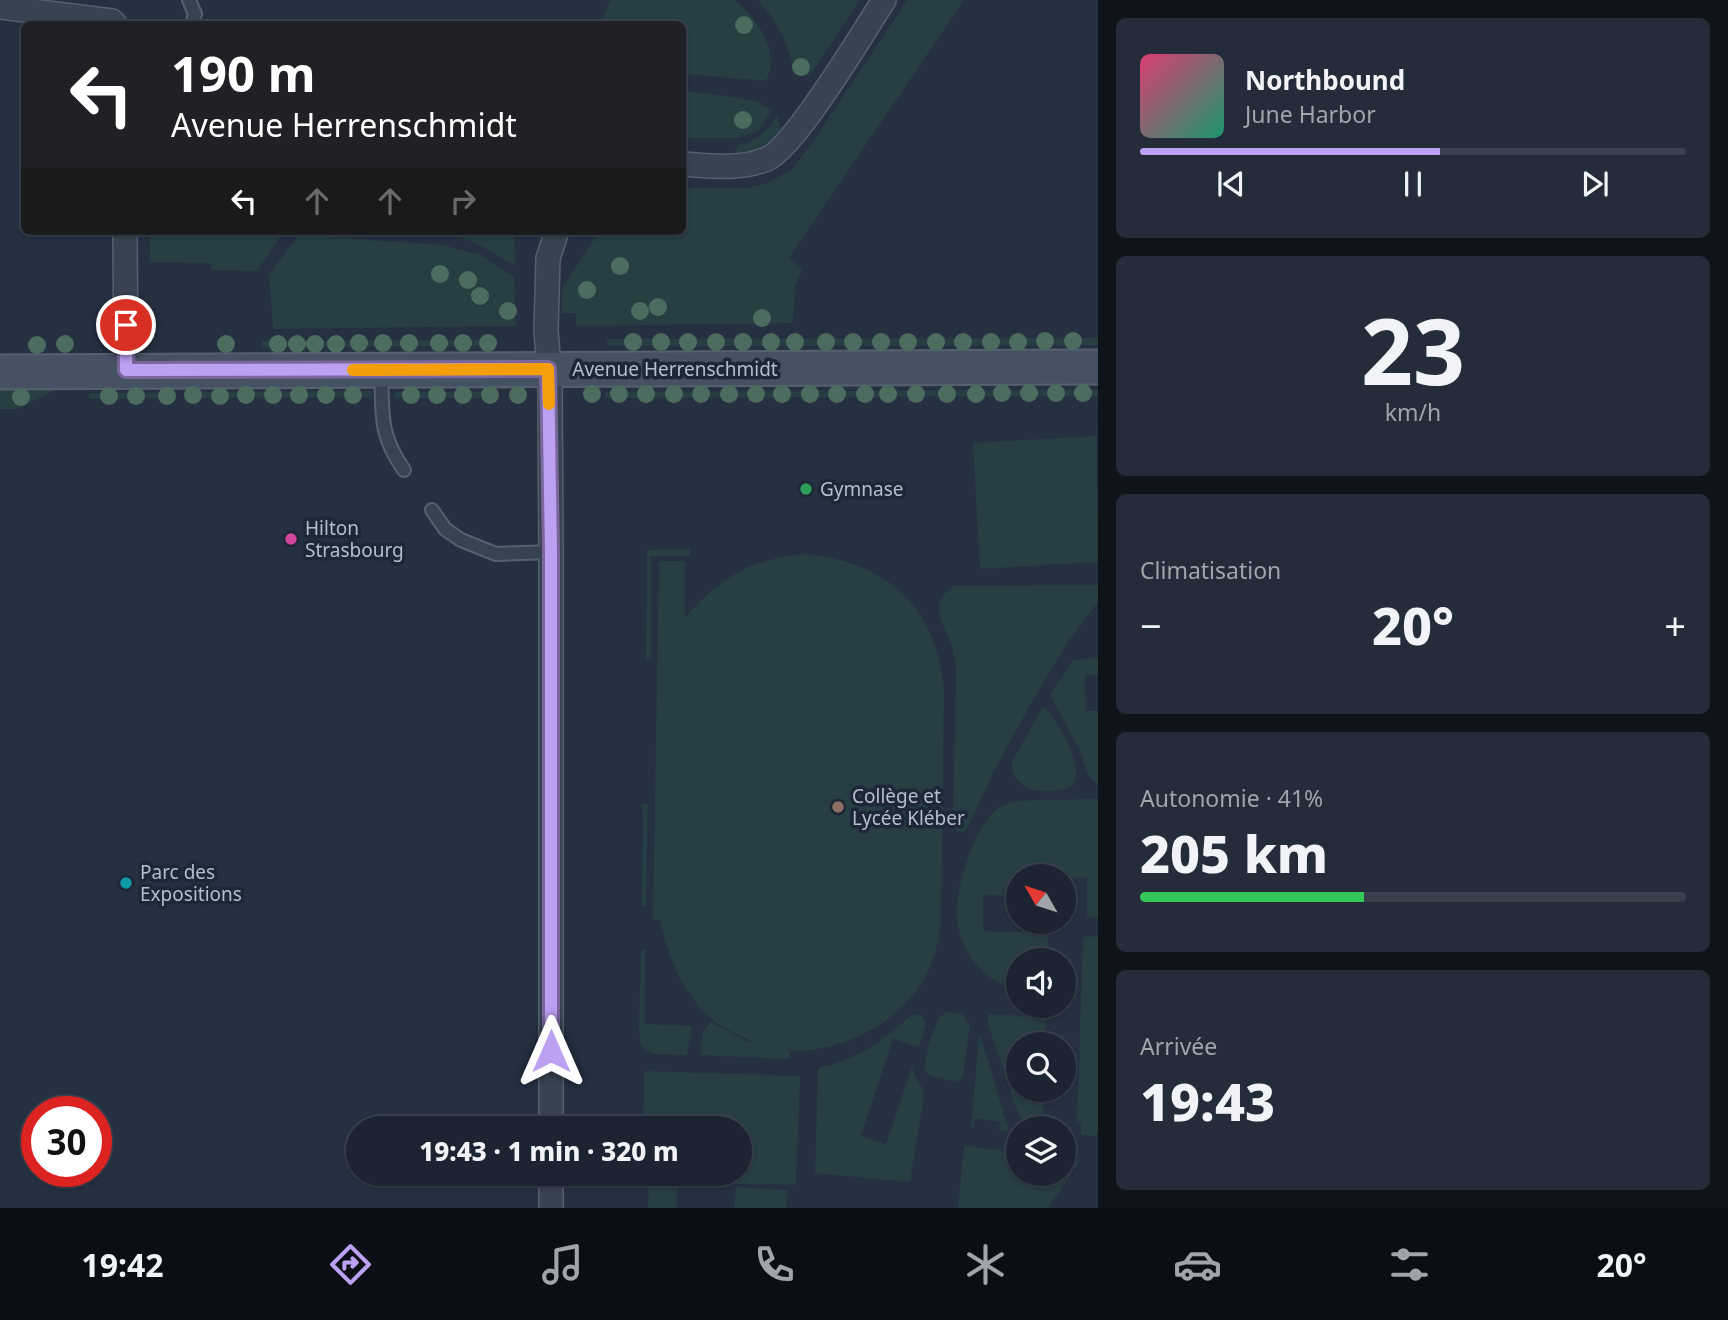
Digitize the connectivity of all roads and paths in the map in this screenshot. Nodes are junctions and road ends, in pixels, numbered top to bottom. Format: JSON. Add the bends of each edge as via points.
{"nodes":[{"id":1,"x":189,"y":0,"type":"edge"},
{"id":2,"x":884,"y":0,"type":"edge"},
{"id":3,"x":0,"y":7,"type":"edge"},
{"id":4,"x":113,"y":21,"type":"edge"},
{"id":5,"x":192,"y":21,"type":"edge"},
{"id":6,"x":686,"y":164,"type":"edge"},
{"id":7,"x":125,"y":235,"type":"edge"},
{"id":8,"x":556,"y":235,"type":"edge"},
{"id":9,"x":1098,"y":367,"type":"edge"},
{"id":10,"x":548,"y":369,"type":"junction"},
{"id":11,"x":126,"y":370,"type":"junction"},
{"id":12,"x":381,"y":370,"type":"junction"},
{"id":13,"x":0,"y":372,"type":"edge"},
{"id":14,"x":404,"y":470,"type":"dead end"},
{"id":15,"x":432,"y":510,"type":"dead end"},
{"id":16,"x":551,"y":552,"type":"junction"},
{"id":17,"x":551,"y":1116,"type":"edge"},
{"id":18,"x":551,"y":1186,"type":"edge"},
{"id":19,"x":551,"y":1208,"type":"edge"}],
"edges":[{"from":1,"to":5,"type":"lane","via":[[195,14]]},
{"from":2,"to":6,"type":"street","via":[[793,137],[770,158],[740,167]]},
{"from":3,"to":4,"type":"street"},
{"from":7,"to":11,"type":"street"},
{"from":8,"to":10,"type":"street","via":[[548,258]]},
{"from":9,"to":10,"type":"main road","name":"Avenue Herrenschmidt"},
{"from":10,"to":12,"type":"main road","name":"Avenue Herrenschmidt"},
{"from":10,"to":16,"type":"street"},
{"from":11,"to":12,"type":"main road","name":"Avenue Herrenschmidt"},
{"from":11,"to":13,"type":"main road","name":"Avenue Herrenschmidt"},
{"from":12,"to":14,"type":"lane","via":[[384,434]]},
{"from":15,"to":16,"type":"lane","via":[[445,529],[496,554]]},
{"from":16,"to":17,"type":"street"},
{"from":18,"to":19,"type":"street"}]}
